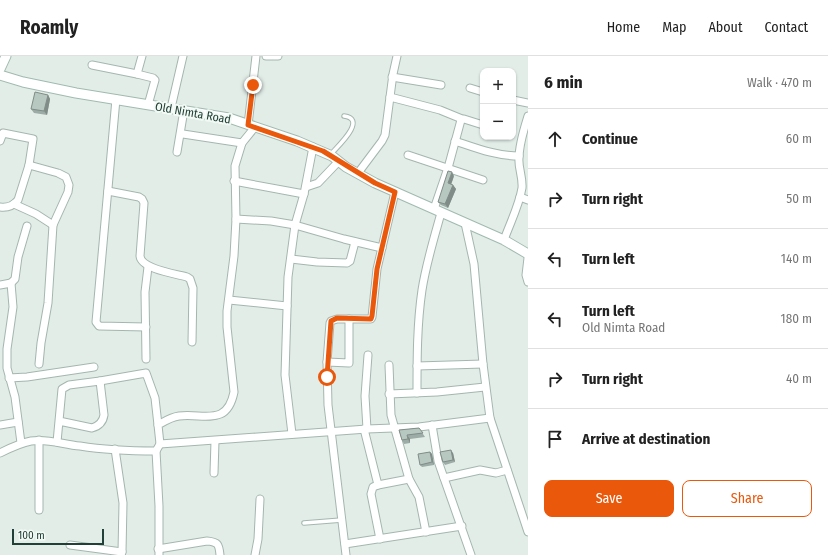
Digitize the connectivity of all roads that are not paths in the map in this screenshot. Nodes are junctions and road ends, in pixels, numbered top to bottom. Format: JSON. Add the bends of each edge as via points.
{"nodes":[{"id":1,"x":6,"y":56,"type":"edge"},
{"id":2,"x":142,"y":56,"type":"edge"},
{"id":3,"x":183,"y":56,"type":"edge"},
{"id":4,"x":256,"y":56,"type":"edge"},
{"id":5,"x":266,"y":56,"type":"edge"},
{"id":6,"x":278,"y":56,"type":"edge"},
{"id":7,"x":397,"y":56,"type":"edge"},
{"id":8,"x":92,"y":65,"type":"dead end"},
{"id":9,"x":0,"y":69,"type":"edge"},
{"id":10,"x":136,"y":74,"type":"junction"},
{"id":11,"x":0,"y":75,"type":"edge"},
{"id":12,"x":392,"y":77,"type":"junction"},
{"id":13,"x":441,"y":85,"type":"dead end"},
{"id":14,"x":470,"y":88,"type":"dead end"},
{"id":15,"x":480,"y":91,"type":"edge"},
{"id":16,"x":390,"y":97,"type":"junction"},
{"id":17,"x":116,"y":99,"type":"junction"},
{"id":18,"x":516,"y":101,"type":"edge"},
{"id":19,"x":528,"y":103,"type":"edge"},
{"id":20,"x":148,"y":105,"type":"junction"},
{"id":21,"x":171,"y":108,"type":"junction"},
{"id":22,"x":184,"y":110,"type":"junction"},
{"id":23,"x":344,"y":116,"type":"dead end"},
{"id":24,"x":528,"y":116,"type":"edge"},
{"id":25,"x":462,"y":119,"type":"junction"},
{"id":26,"x":480,"y":124,"type":"edge"},
{"id":27,"x":252,"y":126,"type":"junction"},
{"id":28,"x":183,"y":134,"type":"dead end"},
{"id":29,"x":0,"y":141,"type":"edge"},
{"id":30,"x":455,"y":141,"type":"junction"},
{"id":31,"x":242,"y":144,"type":"junction"},
{"id":32,"x":313,"y":148,"type":"junction"},
{"id":33,"x":176,"y":152,"type":"dead end"},
{"id":34,"x":330,"y":155,"type":"junction"},
{"id":35,"x":408,"y":155,"type":"dead end"},
{"id":36,"x":519,"y":156,"type":"junction"},
{"id":37,"x":339,"y":161,"type":"junction"},
{"id":38,"x":29,"y":165,"type":"junction"},
{"id":39,"x":448,"y":168,"type":"junction"},
{"id":40,"x":358,"y":173,"type":"junction"},
{"id":41,"x":483,"y":180,"type":"dead end"},
{"id":42,"x":234,"y":181,"type":"junction"},
{"id":43,"x":305,"y":190,"type":"junction"},
{"id":44,"x":108,"y":191,"type":"junction"},
{"id":45,"x":395,"y":192,"type":"junction"},
{"id":46,"x":520,"y":197,"type":"junction"},
{"id":47,"x":528,"y":200,"type":"edge"},
{"id":48,"x":14,"y":204,"type":"junction"},
{"id":49,"x":0,"y":207,"type":"edge"},
{"id":50,"x":438,"y":211,"type":"junction"},
{"id":51,"x":236,"y":219,"type":"junction"},
{"id":52,"x":465,"y":223,"type":"junction"},
{"id":53,"x":54,"y":225,"type":"junction"},
{"id":54,"x":295,"y":225,"type":"junction"},
{"id":55,"x":27,"y":226,"type":"dead end"},
{"id":56,"x":504,"y":240,"type":"junction"},
{"id":57,"x":355,"y":242,"type":"junction"},
{"id":58,"x":382,"y":248,"type":"junction"},
{"id":59,"x":528,"y":254,"type":"edge"},
{"id":60,"x":528,"y":258,"type":"edge"},
{"id":61,"x":291,"y":259,"type":"junction"},
{"id":62,"x":148,"y":267,"type":"junction"},
{"id":63,"x":528,"y":282,"type":"edge"},
{"id":64,"x":11,"y":283,"type":"junction"},
{"id":65,"x":0,"y":285,"type":"edge"},
{"id":66,"x":229,"y":300,"type":"junction"},
{"id":67,"x":287,"y":306,"type":"junction"},
{"id":68,"x":349,"y":319,"type":"junction"},
{"id":69,"x":146,"y":327,"type":"junction"},
{"id":70,"x":192,"y":342,"type":"dead end"},
{"id":71,"x":368,"y":354,"type":"dead end"},
{"id":72,"x":146,"y":359,"type":"dead end"},
{"id":73,"x":328,"y":362,"type":"junction"},
{"id":74,"x":39,"y":364,"type":"dead end"},
{"id":75,"x":483,"y":364,"type":"junction"},
{"id":76,"x":388,"y":365,"type":"dead end"},
{"id":77,"x":417,"y":366,"type":"junction"},
{"id":78,"x":94,"y":367,"type":"dead end"},
{"id":79,"x":9,"y":378,"type":"junction"},
{"id":80,"x":100,"y":380,"type":"junction"},
{"id":81,"x":485,"y":387,"type":"junction"},
{"id":82,"x":417,"y":393,"type":"junction"},
{"id":83,"x":389,"y":394,"type":"junction"},
{"id":84,"x":490,"y":418,"type":"junction"},
{"id":85,"x":59,"y":421,"type":"junction"},
{"id":86,"x":18,"y":422,"type":"junction"},
{"id":87,"x":0,"y":425,"type":"edge"},
{"id":88,"x":158,"y":425,"type":"junction"},
{"id":89,"x":432,"y":425,"type":"junction"},
{"id":90,"x":394,"y":428,"type":"junction"},
{"id":91,"x":365,"y":429,"type":"junction"},
{"id":92,"x":331,"y":433,"type":"junction"},
{"id":93,"x":292,"y":434,"type":"junction"},
{"id":94,"x":39,"y":440,"type":"junction"},
{"id":95,"x":215,"y":441,"type":"junction"},
{"id":96,"x":57,"y":442,"type":"junction"},
{"id":97,"x":21,"y":443,"type":"junction"},
{"id":98,"x":158,"y":447,"type":"junction"},
{"id":99,"x":115,"y":449,"type":"junction"},
{"id":100,"x":0,"y":452,"type":"edge"},
{"id":101,"x":507,"y":470,"type":"junction"},
{"id":102,"x":214,"y":473,"type":"dead end"},
{"id":103,"x":444,"y":478,"type":"junction"},
{"id":104,"x":409,"y":479,"type":"junction"},
{"id":105,"x":378,"y":485,"type":"junction"},
{"id":106,"x":260,"y":499,"type":"dead end"},
{"id":107,"x":39,"y":510,"type":"dead end"},
{"id":108,"x":342,"y":520,"type":"junction"},
{"id":109,"x":304,"y":523,"type":"dead end"},
{"id":110,"x":462,"y":526,"type":"junction"},
{"id":111,"x":426,"y":532,"type":"junction"},
{"id":112,"x":528,"y":532,"type":"edge"},
{"id":113,"x":380,"y":539,"type":"junction"},
{"id":114,"x":345,"y":544,"type":"junction"},
{"id":115,"x":70,"y":545,"type":"dead end"},
{"id":116,"x":159,"y":552,"type":"edge"},
{"id":117,"x":121,"y":554,"type":"edge"},
{"id":118,"x":220,"y":555,"type":"edge"},
{"id":119,"x":255,"y":555,"type":"edge"},
{"id":120,"x":346,"y":555,"type":"edge"},
{"id":121,"x":471,"y":555,"type":"edge"}],
"edges":[{"from":1,"to":9,"type":"street"},
{"from":2,"to":10,"type":"street"},
{"from":3,"to":21,"type":"street"},
{"from":4,"to":27,"type":"street"},
{"from":5,"to":6,"type":"street"},
{"from":7,"to":12,"type":"street"},
{"from":8,"to":10,"type":"street"},
{"from":10,"to":20,"type":"street","via":[[155,80]]},
{"from":11,"to":17,"type":"street","name":"Old Nimta Road","via":[[76,93]]},
{"from":12,"to":13,"type":"street"},
{"from":12,"to":16,"type":"street"},
{"from":14,"to":15,"type":"street"},
{"from":16,"to":25,"type":"street","via":[[440,110]]},
{"from":16,"to":40,"type":"street","via":[[385,135]]},
{"from":17,"to":20,"type":"street","name":"Old Nimta Road"},
{"from":17,"to":44,"type":"street"},
{"from":18,"to":19,"type":"street"},
{"from":20,"to":21,"type":"street","name":"Old Nimta Road"},
{"from":21,"to":22,"type":"street","name":"Old Nimta Road"},
{"from":22,"to":27,"type":"street","name":"Old Nimta Road","via":[[229,118]]},
{"from":22,"to":33,"type":"street"},
{"from":23,"to":34,"type":"lane","via":[[349,116],[353,120],[353,125]]},
{"from":24,"to":36,"type":"street"},
{"from":25,"to":26,"type":"street"},
{"from":25,"to":30,"type":"street"},
{"from":27,"to":31,"type":"street"},
{"from":27,"to":32,"type":"street","name":"Old Nimta Road"},
{"from":28,"to":31,"type":"street"},
{"from":29,"to":38,"type":"street","via":[[3,133],[33,139]]},
{"from":30,"to":36,"type":"street","via":[[494,154]]},
{"from":30,"to":39,"type":"street"},
{"from":31,"to":42,"type":"street","via":[[235,166]]},
{"from":32,"to":34,"type":"street","name":"Old Nimta Road"},
{"from":32,"to":43,"type":"street"},
{"from":34,"to":37,"type":"street","name":"Old Nimta Road"},
{"from":35,"to":39,"type":"street"},
{"from":36,"to":46,"type":"street","via":[[522,177]]},
{"from":37,"to":40,"type":"street","name":"Old Nimta Road"},
{"from":37,"to":43,"type":"street","via":[[318,183]]},
{"from":38,"to":48,"type":"street","via":[[18,200]]},
{"from":38,"to":53,"type":"street","via":[[58,173],[68,180],[68,192]]},
{"from":39,"to":41,"type":"street"},
{"from":39,"to":50,"type":"street"},
{"from":40,"to":45,"type":"street","name":"Old Nimta Road"},
{"from":42,"to":43,"type":"street"},
{"from":42,"to":51,"type":"street"},
{"from":43,"to":54,"type":"street"},
{"from":44,"to":62,"type":"street","via":[[139,197],[142,200],[145,208],[140,260]]},
{"from":44,"to":69,"type":"street","via":[[96,322],[99,326]]},
{"from":45,"to":50,"type":"street","name":"Old Nimta Road"},
{"from":45,"to":58,"type":"street"},
{"from":46,"to":47,"type":"street"},
{"from":46,"to":56,"type":"street"},
{"from":48,"to":49,"type":"street"},
{"from":48,"to":53,"type":"street"},
{"from":50,"to":52,"type":"street","name":"Old Nimta Road"},
{"from":50,"to":77,"type":"street","via":[[422,290]]},
{"from":51,"to":54,"type":"street"},
{"from":51,"to":66,"type":"street"},
{"from":52,"to":56,"type":"street","name":"Old Nimta Road"},
{"from":52,"to":75,"type":"street","via":[[474,264]]},
{"from":53,"to":74,"type":"street","via":[[48,303]]},
{"from":54,"to":57,"type":"street"},
{"from":54,"to":61,"type":"street"},
{"from":55,"to":64,"type":"street","via":[[15,279]]},
{"from":56,"to":59,"type":"street","name":"Old Nimta Road"},
{"from":57,"to":58,"type":"street"},
{"from":57,"to":61,"type":"street","via":[[350,261],[347,263]]},
{"from":58,"to":68,"type":"street","via":[[375,280],[371,319]]},
{"from":60,"to":63,"type":"street"},
{"from":61,"to":67,"type":"street"},
{"from":62,"to":69,"type":"street","via":[[145,292]]},
{"from":62,"to":70,"type":"street","via":[[190,279],[193,288]]},
{"from":64,"to":65,"type":"street"},
{"from":64,"to":79,"type":"street","via":[[13,307],[7,361]]},
{"from":66,"to":67,"type":"street"},
{"from":66,"to":88,"type":"street","via":[[227,326],[234,379],[232,401],[224,413],[217,416],[179,416]]},
{"from":67,"to":93,"type":"street","via":[[285,375]]},
{"from":68,"to":73,"type":"street","via":[[337,318],[331,321]]},
{"from":68,"to":73,"type":"street","via":[[349,363]]},
{"from":69,"to":72,"type":"street"},
{"from":71,"to":91,"type":"street"},
{"from":73,"to":92,"type":"street"},
{"from":75,"to":77,"type":"street"},
{"from":75,"to":81,"type":"street"},
{"from":76,"to":83,"type":"street"},
{"from":77,"to":82,"type":"street"},
{"from":78,"to":79,"type":"street"},
{"from":79,"to":86,"type":"street","via":[[14,392]]},
{"from":80,"to":85,"type":"street","via":[[69,385],[62,389]]},
{"from":80,"to":85,"type":"street","via":[[104,415],[97,427]]},
{"from":80,"to":88,"type":"street","via":[[146,373],[154,398]]},
{"from":81,"to":82,"type":"street"},
{"from":81,"to":84,"type":"street"},
{"from":82,"to":83,"type":"street"},
{"from":83,"to":90,"type":"street"},
{"from":84,"to":89,"type":"street"},
{"from":84,"to":101,"type":"street"},
{"from":85,"to":96,"type":"street"},
{"from":86,"to":87,"type":"street"},
{"from":86,"to":97,"type":"street"},
{"from":88,"to":98,"type":"street"},
{"from":89,"to":90,"type":"street"},
{"from":89,"to":103,"type":"street","via":[[435,451]]},
{"from":90,"to":91,"type":"street"},
{"from":90,"to":104,"type":"street"},
{"from":91,"to":92,"type":"street"},
{"from":91,"to":105,"type":"street"},
{"from":92,"to":93,"type":"street"},
{"from":92,"to":108,"type":"street"},
{"from":93,"to":95,"type":"street"},
{"from":94,"to":96,"type":"street"},
{"from":94,"to":97,"type":"street"},
{"from":94,"to":107,"type":"street"},
{"from":95,"to":98,"type":"street"},
{"from":95,"to":102,"type":"street"},
{"from":96,"to":99,"type":"street"},
{"from":97,"to":100,"type":"street"},
{"from":98,"to":99,"type":"street"},
{"from":98,"to":116,"type":"street"},
{"from":99,"to":117,"type":"street","via":[[123,503]]},
{"from":101,"to":103,"type":"street","via":[[496,473],[480,470]]},
{"from":101,"to":112,"type":"street"},
{"from":103,"to":110,"type":"street"},
{"from":104,"to":105,"type":"street"},
{"from":104,"to":111,"type":"street","via":[[419,497]]},
{"from":105,"to":113,"type":"street","via":[[373,486],[371,494]]},
{"from":106,"to":119,"type":"street"},
{"from":108,"to":109,"type":"lane"},
{"from":108,"to":114,"type":"street"},
{"from":110,"to":111,"type":"street"},
{"from":110,"to":121,"type":"street"},
{"from":111,"to":113,"type":"street"},
{"from":113,"to":114,"type":"street"},
{"from":114,"to":120,"type":"street"},
{"from":115,"to":117,"type":"street"},
{"from":116,"to":118,"type":"street","via":[[207,541],[216,542]]}]}
